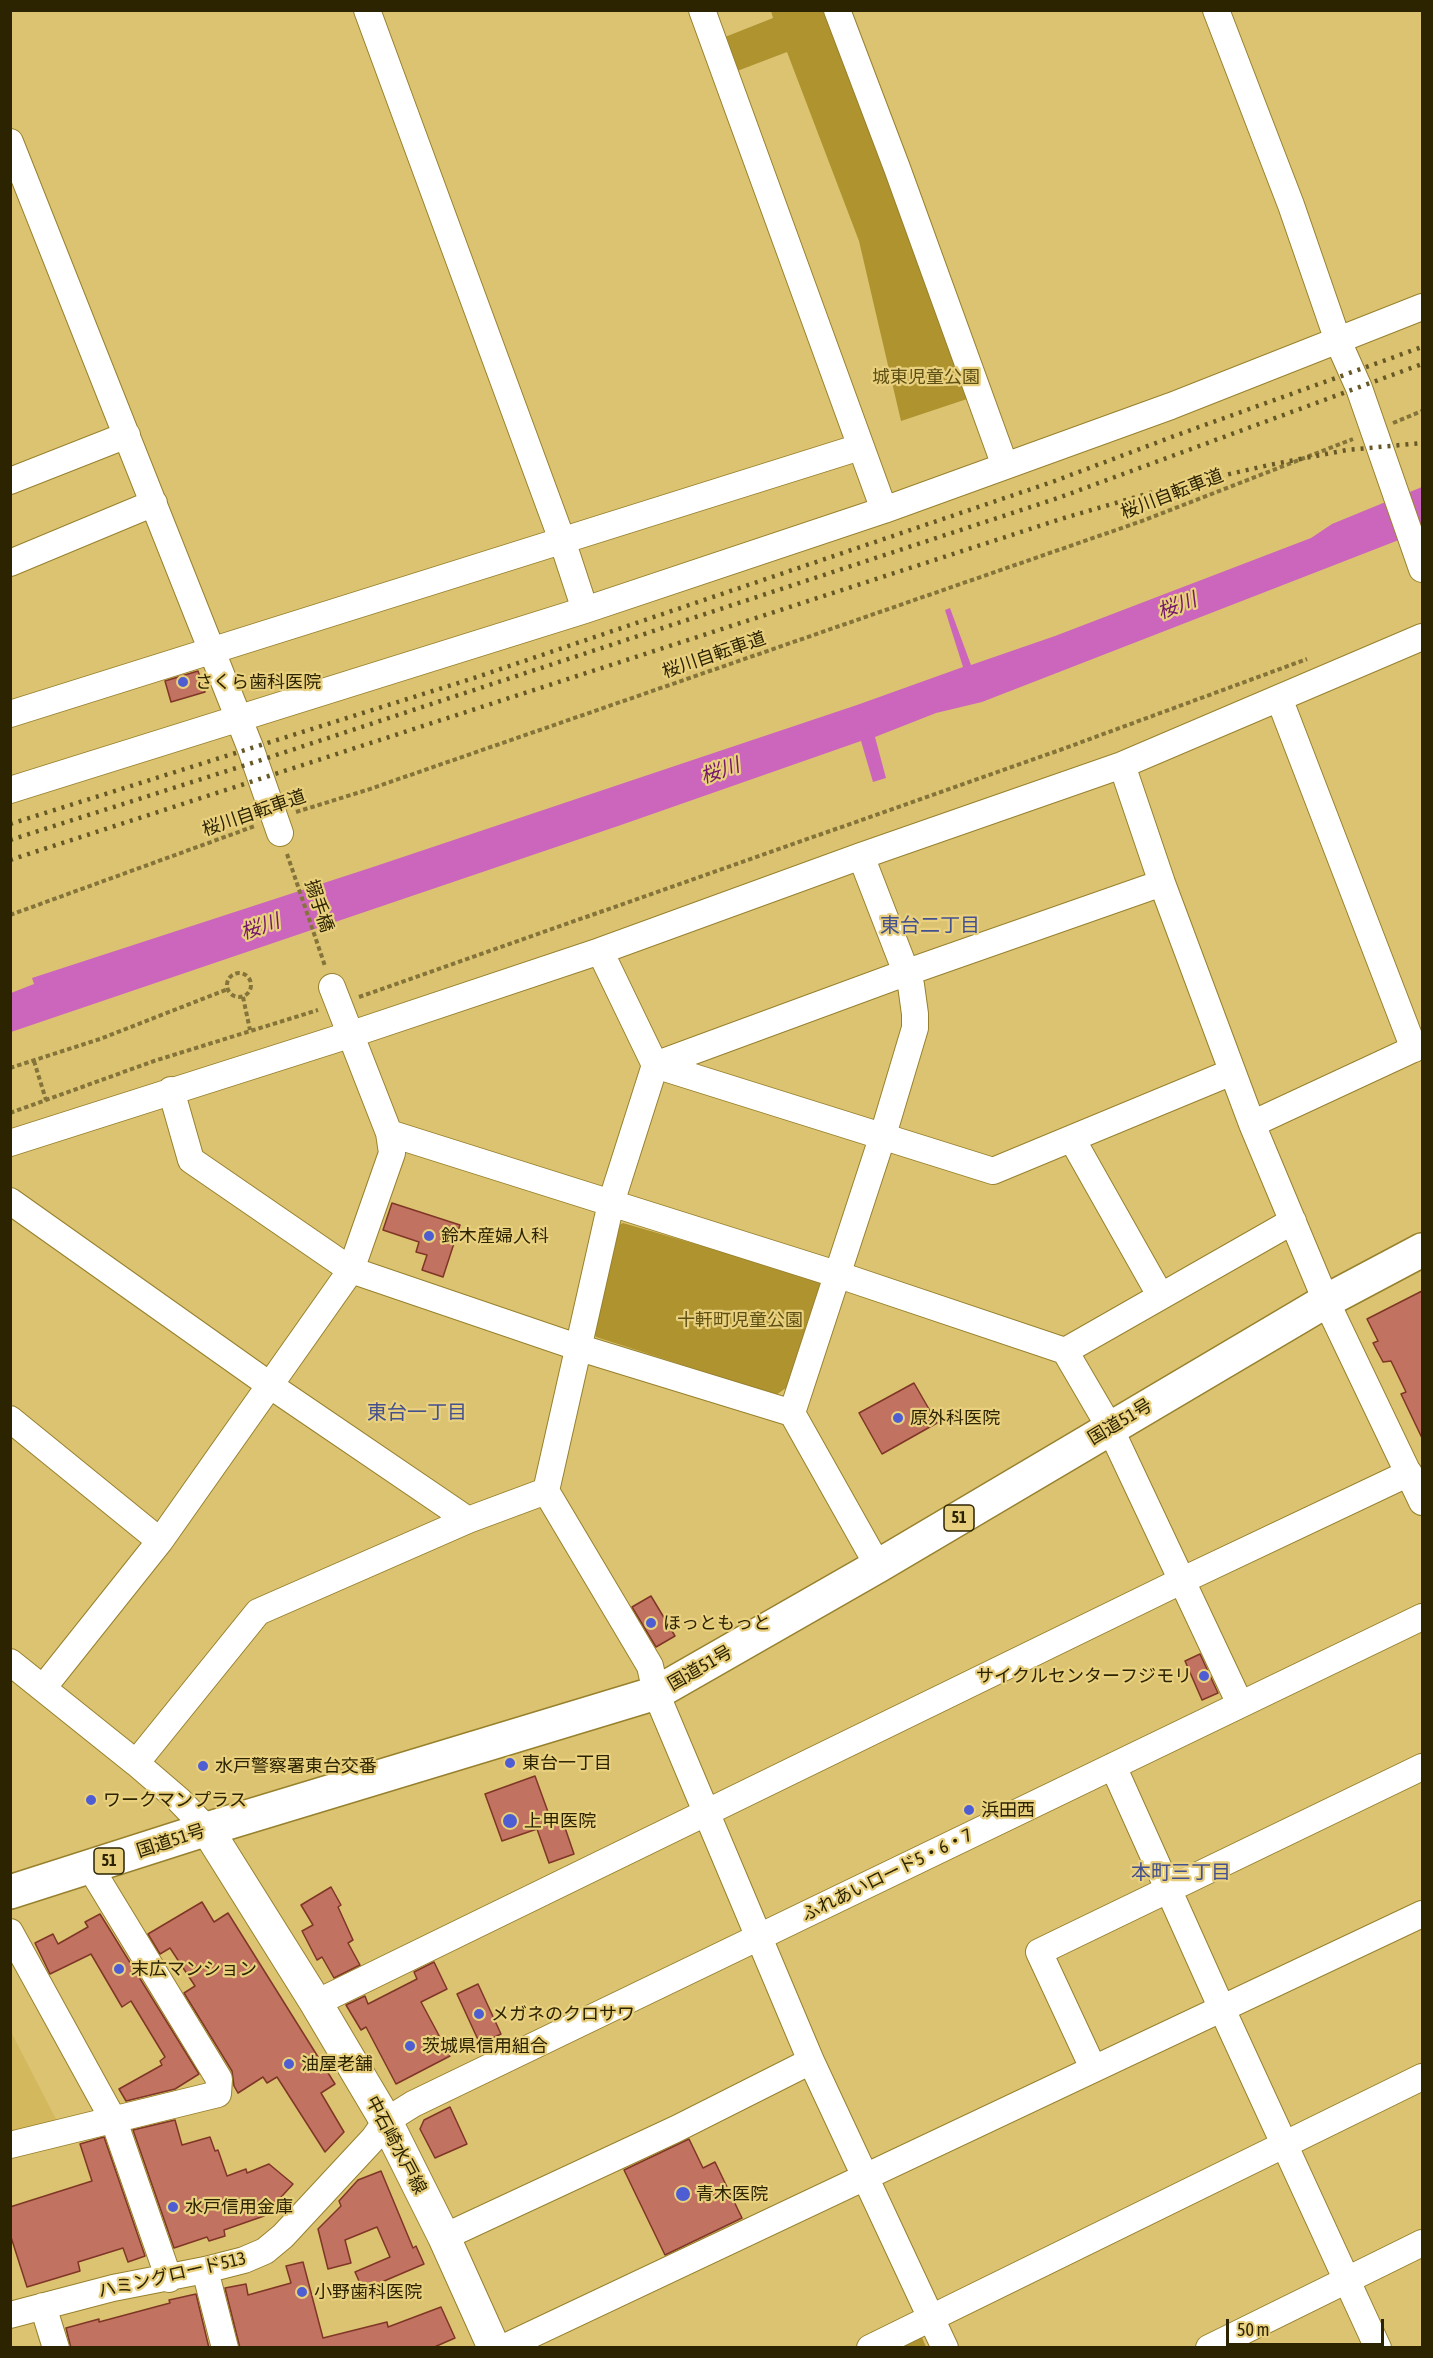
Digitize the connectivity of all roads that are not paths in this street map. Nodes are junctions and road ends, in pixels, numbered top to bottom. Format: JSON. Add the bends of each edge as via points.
{"nodes":[{"id":1,"x":367,"y":10,"type":"edge"},
{"id":2,"x":702,"y":10,"type":"edge"},
{"id":3,"x":837,"y":10,"type":"edge"},
{"id":4,"x":1216,"y":10,"type":"edge"},
{"id":5,"x":10,"y":142,"type":"edge"},
{"id":6,"x":1422,"y":307,"type":"edge"},
{"id":7,"x":1338,"y":341,"type":"junction"},
{"id":8,"x":127,"y":435,"type":"junction"},
{"id":9,"x":860,"y":447,"type":"junction"},
{"id":10,"x":1005,"y":466,"type":"junction"},
{"id":11,"x":10,"y":481,"type":"edge"},
{"id":12,"x":154,"y":503,"type":"junction"},
{"id":13,"x":884,"y":510,"type":"junction"},
{"id":14,"x":562,"y":540,"type":"junction"},
{"id":15,"x":10,"y":563,"type":"edge"},
{"id":16,"x":1422,"y":569,"type":"edge"},
{"id":17,"x":585,"y":610,"type":"junction"},
{"id":18,"x":1422,"y":637,"type":"edge"},
{"id":19,"x":211,"y":650,"type":"junction"},
{"id":20,"x":1279,"y":698,"type":"junction"},
{"id":21,"x":10,"y":714,"type":"edge"},
{"id":22,"x":238,"y":718,"type":"junction"},
{"id":23,"x":1122,"y":765,"type":"junction"},
{"id":24,"x":10,"y":790,"type":"edge"},
{"id":25,"x":278,"y":826,"type":"road end"},
{"id":26,"x":861,"y":856,"type":"junction"},
{"id":27,"x":1162,"y":883,"type":"junction"},
{"id":28,"x":600,"y":951,"type":"junction"},
{"id":29,"x":905,"y":973,"type":"junction"},
{"id":30,"x":335,"y":996,"type":"road end"},
{"id":31,"x":349,"y":1035,"type":"junction"},
{"id":32,"x":1418,"y":1047,"type":"edge"},
{"id":33,"x":656,"y":1065,"type":"junction"},
{"id":34,"x":1232,"y":1072,"type":"junction"},
{"id":35,"x":171,"y":1090,"type":"junction"},
{"id":36,"x":1252,"y":1124,"type":"junction"},
{"id":37,"x":389,"y":1133,"type":"junction"},
{"id":38,"x":883,"y":1135,"type":"junction"},
{"id":39,"x":1071,"y":1139,"type":"junction"},
{"id":40,"x":10,"y":1143,"type":"edge"},
{"id":41,"x":10,"y":1201,"type":"edge"},
{"id":42,"x":611,"y":1203,"type":"junction"},
{"id":43,"x":1293,"y":1221,"type":"junction"},
{"id":44,"x":1422,"y":1250,"type":"edge"},
{"id":45,"x":351,"y":1270,"type":"junction"},
{"id":46,"x":836,"y":1274,"type":"junction"},
{"id":47,"x":1160,"y":1295,"type":"junction"},
{"id":48,"x":1326,"y":1301,"type":"junction"},
{"id":49,"x":578,"y":1347,"type":"junction"},
{"id":50,"x":1065,"y":1351,"type":"junction"},
{"id":51,"x":271,"y":1386,"type":"junction"},
{"id":52,"x":792,"y":1413,"type":"junction"},
{"id":53,"x":10,"y":1419,"type":"edge"},
{"id":54,"x":1110,"y":1428,"type":"junction"},
{"id":55,"x":1409,"y":1473,"type":"junction"},
{"id":56,"x":546,"y":1491,"type":"junction"},
{"id":57,"x":1422,"y":1502,"type":"edge"},
{"id":58,"x":468,"y":1520,"type":"junction"},
{"id":59,"x":160,"y":1540,"type":"junction"},
{"id":60,"x":878,"y":1566,"type":"junction"},
{"id":61,"x":1183,"y":1580,"type":"junction"},
{"id":62,"x":1422,"y":1617,"type":"edge"},
{"id":63,"x":10,"y":1662,"type":"edge"},
{"id":64,"x":43,"y":1688,"type":"junction"},
{"id":65,"x":656,"y":1694,"type":"junction"},
{"id":66,"x":1240,"y":1704,"type":"junction"},
{"id":67,"x":136,"y":1763,"type":"junction"},
{"id":68,"x":1113,"y":1766,"type":"junction"},
{"id":69,"x":1422,"y":1767,"type":"edge"},
{"id":70,"x":706,"y":1811,"type":"junction"},
{"id":71,"x":207,"y":1829,"type":"junction"},
{"id":72,"x":90,"y":1867,"type":"junction"},
{"id":73,"x":1168,"y":1891,"type":"junction"},
{"id":74,"x":10,"y":1892,"type":"edge"},
{"id":75,"x":1422,"y":1914,"type":"edge"},
{"id":76,"x":10,"y":1932,"type":"edge"},
{"id":77,"x":759,"y":1937,"type":"junction"},
{"id":78,"x":316,"y":2003,"type":"junction"},
{"id":79,"x":1222,"y":2009,"type":"junction"},
{"id":80,"x":811,"y":2061,"type":"junction"},
{"id":81,"x":1092,"y":2068,"type":"junction"},
{"id":82,"x":1422,"y":2077,"type":"edge"},
{"id":83,"x":114,"y":2121,"type":"junction"},
{"id":84,"x":386,"y":2121,"type":"junction"},
{"id":85,"x":1286,"y":2144,"type":"junction"},
{"id":86,"x":10,"y":2145,"type":"edge"},
{"id":87,"x":866,"y":2177,"type":"junction"},
{"id":88,"x":444,"y":2237,"type":"junction"},
{"id":89,"x":1422,"y":2243,"type":"edge"},
{"id":90,"x":205,"y":2270,"type":"junction"},
{"id":91,"x":169,"y":2279,"type":"junction"},
{"id":92,"x":1346,"y":2280,"type":"junction"},
{"id":93,"x":43,"y":2306,"type":"junction"},
{"id":94,"x":10,"y":2316,"type":"edge"},
{"id":95,"x":931,"y":2318,"type":"junction"},
{"id":96,"x":56,"y":2348,"type":"edge"},
{"id":97,"x":225,"y":2348,"type":"edge"},
{"id":98,"x":494,"y":2348,"type":"edge"},
{"id":99,"x":503,"y":2348,"type":"edge"},
{"id":100,"x":870,"y":2348,"type":"edge"},
{"id":101,"x":945,"y":2348,"type":"edge"},
{"id":102,"x":1209,"y":2348,"type":"edge"},
{"id":103,"x":1378,"y":2348,"type":"edge"}],
"edges":[{"from":1,"to":14,"type":"street"},
{"from":2,"to":9,"type":"street"},
{"from":3,"to":10,"type":"street"},
{"from":4,"to":7,"type":"street"},
{"from":5,"to":8,"type":"street"},
{"from":6,"to":7,"type":"street"},
{"from":7,"to":10,"type":"street"},
{"from":7,"to":16,"type":"street","via":[[1359,388]]},
{"from":8,"to":11,"type":"street"},
{"from":8,"to":12,"type":"street"},
{"from":9,"to":13,"type":"street"},
{"from":9,"to":14,"type":"street"},
{"from":10,"to":13,"type":"street"},
{"from":12,"to":15,"type":"street"},
{"from":12,"to":19,"type":"street"},
{"from":13,"to":17,"type":"street"},
{"from":14,"to":17,"type":"street"},
{"from":14,"to":19,"type":"street"},
{"from":17,"to":22,"type":"street"},
{"from":18,"to":20,"type":"street"},
{"from":19,"to":21,"type":"street"},
{"from":19,"to":22,"type":"street"},
{"from":20,"to":23,"type":"street"},
{"from":20,"to":32,"type":"street"},
{"from":22,"to":24,"type":"street"},
{"from":22,"to":25,"type":"street"},
{"from":23,"to":26,"type":"street"},
{"from":23,"to":27,"type":"street"},
{"from":26,"to":28,"type":"street"},
{"from":26,"to":29,"type":"street"},
{"from":27,"to":29,"type":"street"},
{"from":27,"to":34,"type":"street"},
{"from":28,"to":31,"type":"street"},
{"from":28,"to":33,"type":"street"},
{"from":29,"to":33,"type":"street"},
{"from":29,"to":38,"type":"street","via":[[911,985],[915,1028]]},
{"from":30,"to":31,"type":"street"},
{"from":31,"to":35,"type":"street"},
{"from":31,"to":37,"type":"street"},
{"from":32,"to":36,"type":"street"},
{"from":33,"to":38,"type":"street"},
{"from":33,"to":42,"type":"street"},
{"from":34,"to":36,"type":"street"},
{"from":34,"to":39,"type":"street"},
{"from":35,"to":40,"type":"street"},
{"from":35,"to":45,"type":"street","via":[[191,1160]]},
{"from":36,"to":43,"type":"street"},
{"from":37,"to":42,"type":"street"},
{"from":37,"to":45,"type":"street","via":[[392,1153]]},
{"from":38,"to":39,"type":"street","via":[[993,1171]]},
{"from":38,"to":46,"type":"street"},
{"from":39,"to":47,"type":"street"},
{"from":41,"to":51,"type":"street"},
{"from":42,"to":46,"type":"street"},
{"from":42,"to":49,"type":"street"},
{"from":43,"to":47,"type":"street"},
{"from":43,"to":48,"type":"street"},
{"from":44,"to":48,"type":"highway","name":"国道51号","number":"51"},
{"from":45,"to":49,"type":"street"},
{"from":45,"to":51,"type":"street"},
{"from":46,"to":50,"type":"street"},
{"from":46,"to":52,"type":"street"},
{"from":47,"to":50,"type":"street"},
{"from":48,"to":54,"type":"highway","name":"国道51号","number":"51"},
{"from":48,"to":55,"type":"street"},
{"from":49,"to":52,"type":"street"},
{"from":49,"to":56,"type":"street"},
{"from":50,"to":54,"type":"street"},
{"from":51,"to":58,"type":"street"},
{"from":51,"to":59,"type":"street"},
{"from":52,"to":60,"type":"street"},
{"from":53,"to":59,"type":"street"},
{"from":54,"to":60,"type":"highway","name":"国道51号","number":"51"},
{"from":54,"to":61,"type":"street"},
{"from":55,"to":57,"type":"street"},
{"from":55,"to":61,"type":"street"},
{"from":56,"to":58,"type":"street"},
{"from":56,"to":65,"type":"street","via":[[650,1666]]},
{"from":58,"to":67,"type":"street","via":[[258,1612]]},
{"from":59,"to":64,"type":"street"},
{"from":60,"to":65,"type":"highway","name":"国道51号","number":"51"},
{"from":61,"to":66,"type":"street"},
{"from":61,"to":70,"type":"street"},
{"from":62,"to":66,"type":"street","name":"ふれあいロード5・6・7"},
{"from":63,"to":64,"type":"street"},
{"from":64,"to":67,"type":"street"},
{"from":65,"to":70,"type":"street"},
{"from":65,"to":71,"type":"highway","name":"国道51号","number":"51"},
{"from":66,"to":68,"type":"street","name":"ふれあいロード5・6・7"},
{"from":67,"to":71,"type":"street"},
{"from":68,"to":73,"type":"street"},
{"from":68,"to":77,"type":"street","name":"ふれあいロード5・6・7"},
{"from":69,"to":73,"type":"street"},
{"from":70,"to":77,"type":"street"},
{"from":70,"to":78,"type":"street"},
{"from":71,"to":72,"type":"highway","name":"国道51号","number":"51"},
{"from":71,"to":78,"type":"main road","name":"中石崎水戸線"},
{"from":72,"to":74,"type":"highway","name":"国道51号","number":"51"},
{"from":72,"to":83,"type":"street","via":[[219,2079],[218,2094]]},
{"from":73,"to":79,"type":"street"},
{"from":73,"to":81,"type":"street","via":[[1039,1952]]},
{"from":75,"to":79,"type":"street"},
{"from":76,"to":83,"type":"street"},
{"from":77,"to":80,"type":"street"},
{"from":77,"to":84,"type":"street","name":"ふれあいロード5・6・7","via":[[413,2104]]},
{"from":78,"to":84,"type":"main road","name":"中石崎水戸線"},
{"from":79,"to":81,"type":"street"},
{"from":79,"to":85,"type":"street"},
{"from":80,"to":87,"type":"street"},
{"from":80,"to":88,"type":"street"},
{"from":81,"to":87,"type":"street"},
{"from":82,"to":85,"type":"street"},
{"from":83,"to":86,"type":"street"},
{"from":83,"to":91,"type":"street"},
{"from":84,"to":88,"type":"main road","name":"中石崎水戸線"},
{"from":84,"to":90,"type":"street","name":"ハミングロード513","via":[[359,2155],[265,2251]]},
{"from":85,"to":92,"type":"street"},
{"from":85,"to":95,"type":"street"},
{"from":87,"to":95,"type":"street"},
{"from":87,"to":99,"type":"street"},
{"from":88,"to":98,"type":"main road","name":"中石崎水戸線"},
{"from":89,"to":92,"type":"street"},
{"from":90,"to":91,"type":"street","name":"ハミングロード513"},
{"from":90,"to":97,"type":"street"},
{"from":91,"to":93,"type":"street","name":"ハミングロード513","via":[[112,2288]]},
{"from":92,"to":102,"type":"street"},
{"from":92,"to":103,"type":"street"},
{"from":93,"to":94,"type":"street","name":"ハミングロード513"},
{"from":93,"to":96,"type":"street"},
{"from":95,"to":100,"type":"street"},
{"from":95,"to":101,"type":"street"}]}
